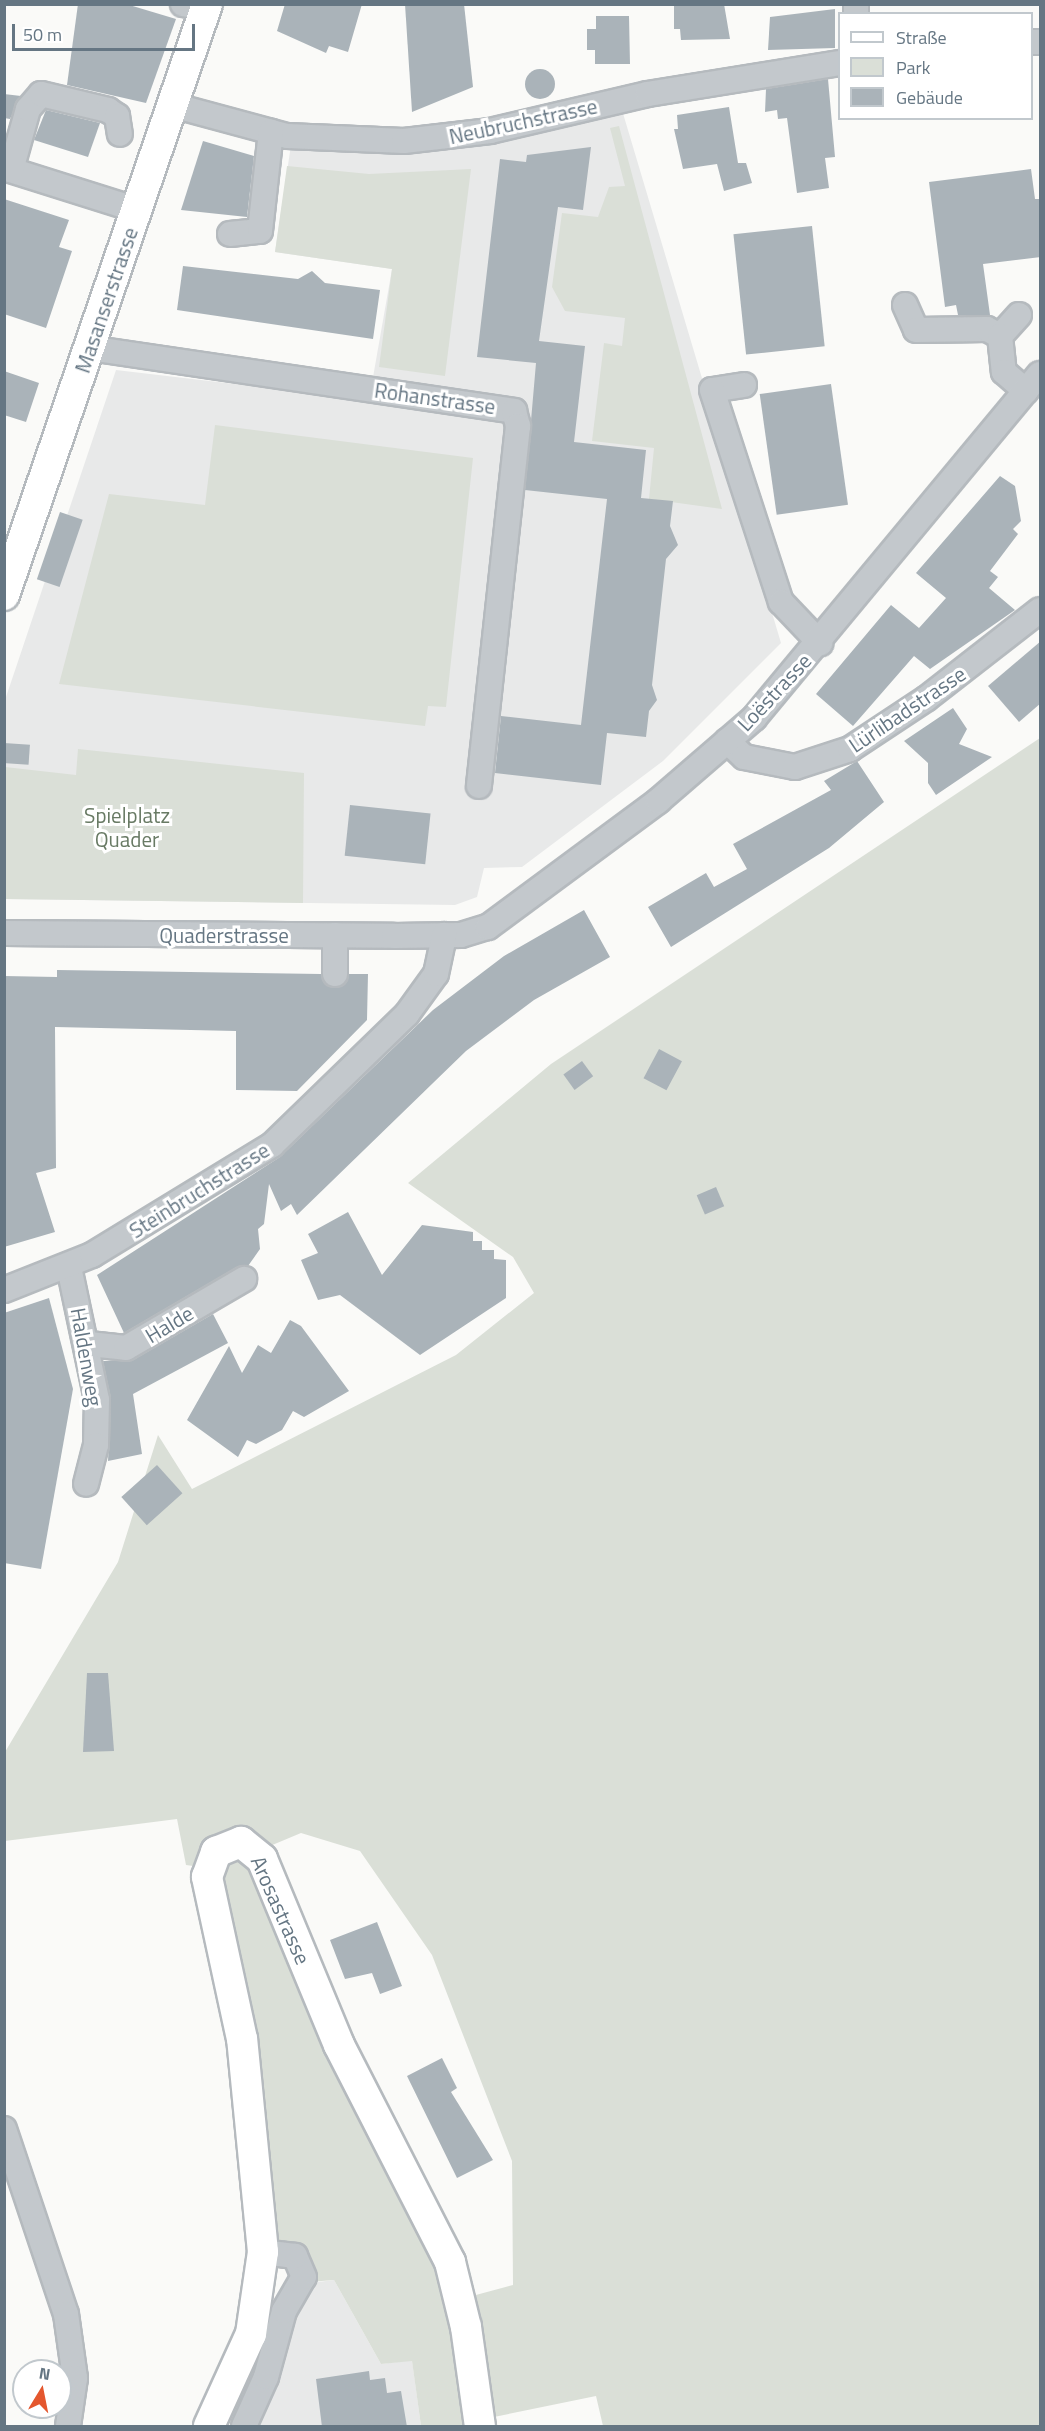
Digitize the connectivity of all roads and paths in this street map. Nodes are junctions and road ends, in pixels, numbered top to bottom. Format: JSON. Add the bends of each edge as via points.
{"nodes":[{"id":1,"x":198,"y":6,"type":"edge"},
{"id":2,"x":838,"y":63,"type":"edge"},
{"id":3,"x":172,"y":105,"type":"junction"},
{"id":4,"x":271,"y":132,"type":"junction"},
{"id":5,"x":120,"y":134,"type":"dead end"},
{"id":6,"x":8,"y":169,"type":"edge"},
{"id":7,"x":137,"y":210,"type":"junction"},
{"id":8,"x":230,"y":234,"type":"dead end"},
{"id":9,"x":904,"y":305,"type":"dead end"},
{"id":10,"x":1019,"y":315,"type":"dead end"},
{"id":11,"x":1000,"y":336,"type":"junction"},
{"id":12,"x":89,"y":348,"type":"junction"},
{"id":13,"x":1033,"y":383,"type":"edge"},
{"id":14,"x":744,"y":385,"type":"dead end"},
{"id":15,"x":10,"y":561,"type":"edge"},
{"id":16,"x":4,"y":595,"type":"edge"},
{"id":17,"x":1041,"y":610,"type":"edge"},
{"id":18,"x":820,"y":643,"type":"junction"},
{"id":19,"x":727,"y":741,"type":"junction"},
{"id":20,"x":479,"y":786,"type":"dead end"},
{"id":21,"x":4,"y":933,"type":"edge"},
{"id":22,"x":444,"y":935,"type":"junction"},
{"id":23,"x":336,"y":936,"type":"junction"},
{"id":24,"x":335,"y":974,"type":"dead end"},
{"id":25,"x":69,"y":1267,"type":"junction"},
{"id":26,"x":244,"y":1279,"type":"dead end"},
{"id":27,"x":4,"y":1290,"type":"edge"},
{"id":28,"x":89,"y":1344,"type":"junction"},
{"id":29,"x":86,"y":1484,"type":"dead end"},
{"id":30,"x":4,"y":2129,"type":"edge"},
{"id":31,"x":263,"y":2252,"type":"junction"},
{"id":32,"x":68,"y":2427,"type":"edge"},
{"id":33,"x":209,"y":2427,"type":"edge"},
{"id":34,"x":244,"y":2427,"type":"edge"},
{"id":35,"x":480,"y":2427,"type":"edge"}],
"edges":[{"from":1,"to":3,"type":"main road","name":"Masanserstrasse"},
{"from":2,"to":4,"type":"street","name":"Neubruchstrasse","via":[[648,94],[450,137],[351,142]]},
{"from":3,"to":4,"type":"street","name":"Neubruchstrasse"},
{"from":3,"to":7,"type":"main road","name":"Masanserstrasse"},
{"from":4,"to":8,"type":"street","via":[[260,231]]},
{"from":5,"to":6,"type":"street","via":[[117,116],[108,110],[41,94],[28,109]]},
{"from":6,"to":7,"type":"street"},
{"from":7,"to":12,"type":"main road","name":"Masanserstrasse"},
{"from":9,"to":11,"type":"street","via":[[916,330],[987,329]]},
{"from":10,"to":11,"type":"street"},
{"from":11,"to":13,"type":"street","via":[[1004,372]]},
{"from":12,"to":15,"type":"main road","name":"Masanserstrasse"},
{"from":12,"to":20,"type":"street","name":"Rohanstrasse","via":[[514,411],[518,426]]},
{"from":13,"to":18,"type":"street","name":"Loëstrasse"},
{"from":14,"to":18,"type":"street","via":[[712,390],[781,602]]},
{"from":15,"to":16,"type":"main road","name":"Masanserstrasse"},
{"from":17,"to":19,"type":"street","name":"Lürlibadstrasse","via":[[927,698],[850,749],[795,767],[744,757]]},
{"from":18,"to":19,"type":"street","name":"Loëstrasse"},
{"from":19,"to":22,"type":"street","name":"Loëstrasse","via":[[512,913],[475,932]]},
{"from":21,"to":23,"type":"street","name":"Quaderstrasse"},
{"from":22,"to":23,"type":"street","name":"Quaderstrasse"},
{"from":22,"to":25,"type":"street","name":"Steinbruchstrasse","via":[[436,974],[422,994],[318,1106],[225,1179]]},
{"from":23,"to":24,"type":"street"},
{"from":25,"to":27,"type":"street","name":"Steinbruchstrasse"},
{"from":25,"to":28,"type":"street","name":"Haldenweg"},
{"from":26,"to":28,"type":"street","name":"Halde","via":[[126,1348]]},
{"from":28,"to":29,"type":"street","name":"Haldenweg","via":[[98,1419]]},
{"from":30,"to":32,"type":"street","via":[[66,2314],[75,2378]]},
{"from":31,"to":33,"type":"main road","name":"Arosastrasse","via":[[251,2334]]},
{"from":31,"to":34,"type":"street","via":[[295,2256],[304,2277],[284,2311],[269,2369]]},
{"from":31,"to":35,"type":"main road","name":"Arosastrasse","via":[[242,2039],[207,1877],[211,1858],[230,1843],[250,1846],[262,1859],[339,2045],[450,2262]]}]}
